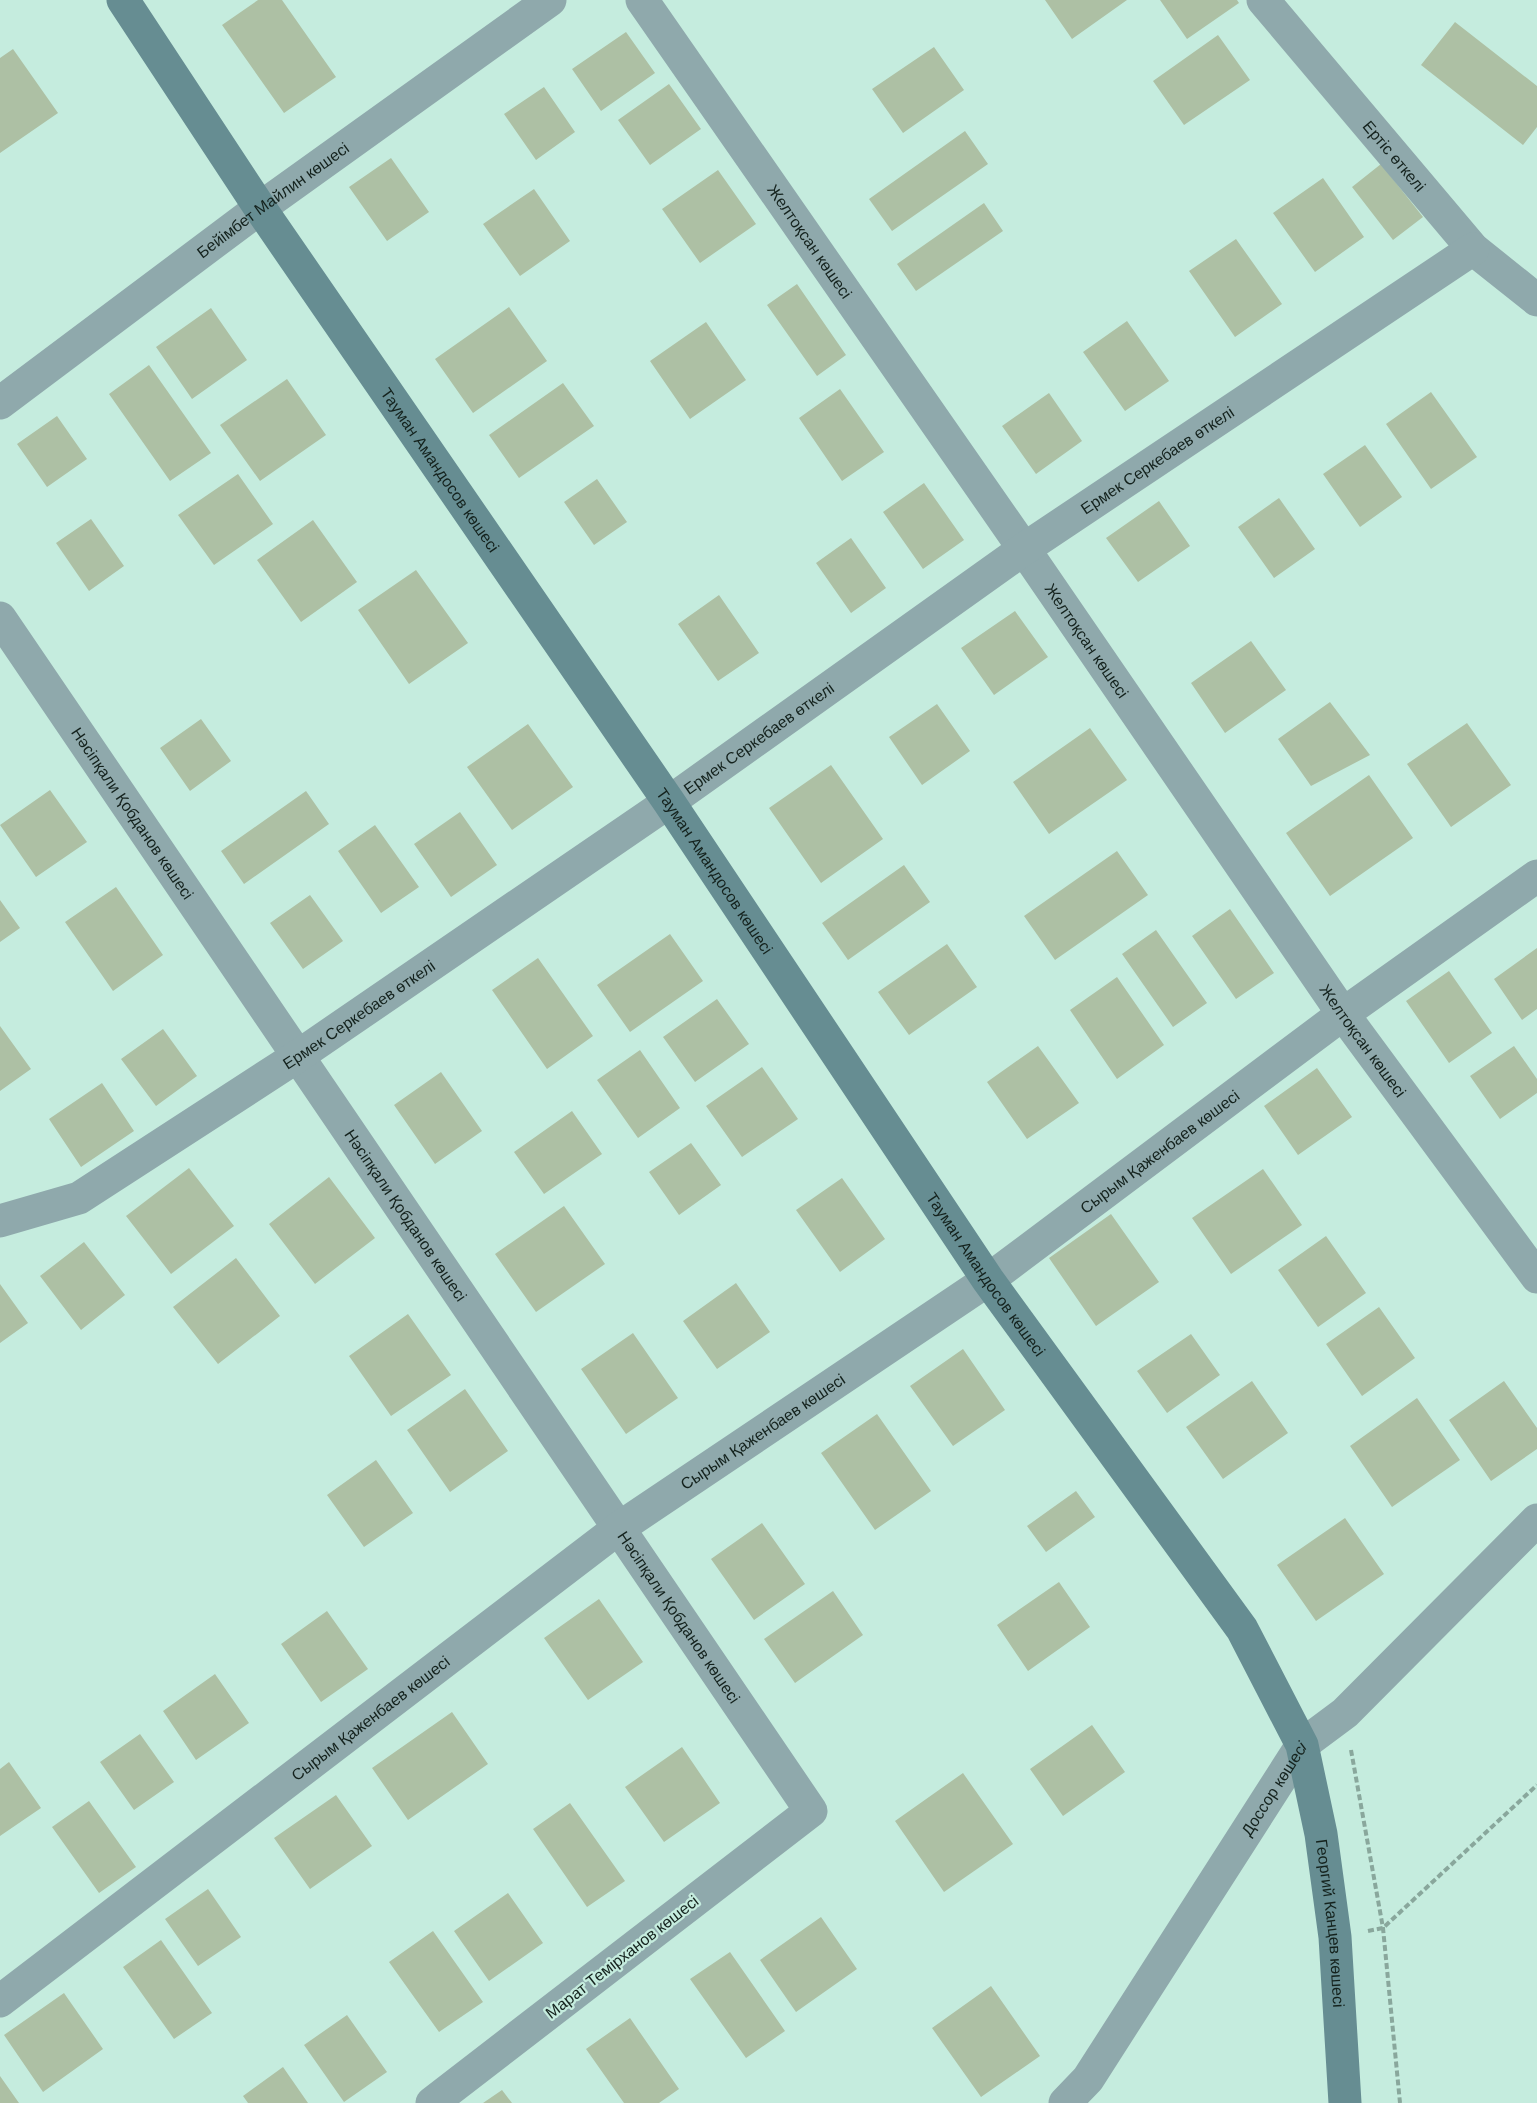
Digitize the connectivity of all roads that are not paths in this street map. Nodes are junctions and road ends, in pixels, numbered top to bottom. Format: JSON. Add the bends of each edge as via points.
{"nodes":[{"id":1,"x":123,"y":0,"type":"edge"},
{"id":2,"x":550,"y":0,"type":"edge"},
{"id":3,"x":642,"y":0,"type":"edge"},
{"id":4,"x":1263,"y":0,"type":"edge"},
{"id":5,"x":260,"y":208,"type":"junction"},
{"id":6,"x":1473,"y":249,"type":"junction"},
{"id":7,"x":1537,"y":300,"type":"edge"},
{"id":8,"x":0,"y":404,"type":"edge"},
{"id":9,"x":1024,"y":549,"type":"junction"},
{"id":10,"x":0,"y":618,"type":"edge"},
{"id":11,"x":669,"y":802,"type":"junction"},
{"id":12,"x":1537,"y":876,"type":"edge"},
{"id":13,"x":1343,"y":1014,"type":"junction"},
{"id":14,"x":298,"y":1056,"type":"junction"},
{"id":15,"x":0,"y":1221,"type":"edge"},
{"id":16,"x":1537,"y":1276,"type":"edge"},
{"id":17,"x":988,"y":1280,"type":"junction"},
{"id":18,"x":1537,"y":1520,"type":"edge"},
{"id":19,"x":619,"y":1528,"type":"junction"},
{"id":20,"x":1302,"y":1745,"type":"junction"},
{"id":21,"x":811,"y":1812,"type":"joint"},
{"id":22,"x":0,"y":2001,"type":"edge"},
{"id":23,"x":432,"y":2103,"type":"edge"},
{"id":24,"x":1065,"y":2103,"type":"edge"},
{"id":25,"x":1346,"y":2103,"type":"edge"}],
"edges":[{"from":1,"to":5,"type":"main road","name":"Тауман Амандосов көшесі"},
{"from":2,"to":5,"type":"street","name":"Бейімбет Майлин көшесі"},
{"from":3,"to":9,"type":"street","name":"Желтоқсан көшесі"},
{"from":4,"to":6,"type":"street","name":"Ертіс өткелі"},
{"from":5,"to":8,"type":"street","name":"Бейімбет Майлин көшесі"},
{"from":5,"to":11,"type":"main road","name":"Тауман Амандосов көшесі"},
{"from":6,"to":7,"type":"street","name":"Ертіс өткелі"},
{"from":6,"to":9,"type":"street","name":"Ермек Серкебаев өткелі"},
{"from":9,"to":11,"type":"street","name":"Ермек Серкебаев өткелі"},
{"from":9,"to":13,"type":"street","name":"Желтоқсан көшесі"},
{"from":10,"to":14,"type":"street","name":"Нәсіпқали Қобданов көшесі"},
{"from":11,"to":14,"type":"street","name":"Ермек Серкебаев өткелі"},
{"from":11,"to":17,"type":"main road","name":"Тауман Амандосов көшесі"},
{"from":12,"to":13,"type":"street","name":"Сырым Қаженбаев көшесі"},
{"from":13,"to":16,"type":"street","name":"Желтоқсан көшесі"},
{"from":13,"to":17,"type":"street","name":"Сырым Қаженбаев көшесі"},
{"from":14,"to":15,"type":"street","name":"Ермек Серкебаев өткелі","via":[[79,1198]]},
{"from":14,"to":19,"type":"street","name":"Нәсіпқали Қобданов көшесі"},
{"from":17,"to":19,"type":"street","name":"Сырым Қаженбаев көшесі"},
{"from":17,"to":20,"type":"main road","name":"Тауман Амандосов көшесі","via":[[1242,1629]]},
{"from":18,"to":20,"type":"street","name":"Доссор көшесі","via":[[1345,1713]]},
{"from":19,"to":21,"type":"street","name":"Нәсіпқали Қобданов көшесі"},
{"from":19,"to":22,"type":"street","name":"Сырым Қаженбаев көшесі"},
{"from":20,"to":24,"type":"street","name":"Доссор көшесі","via":[[1088,2079]]},
{"from":20,"to":25,"type":"main road","name":"Георгий Канцев көшесі","via":[[1321,1834],[1335,1937]]},
{"from":21,"to":23,"type":"street","name":"Марат Темірханов көшесі"}]}
